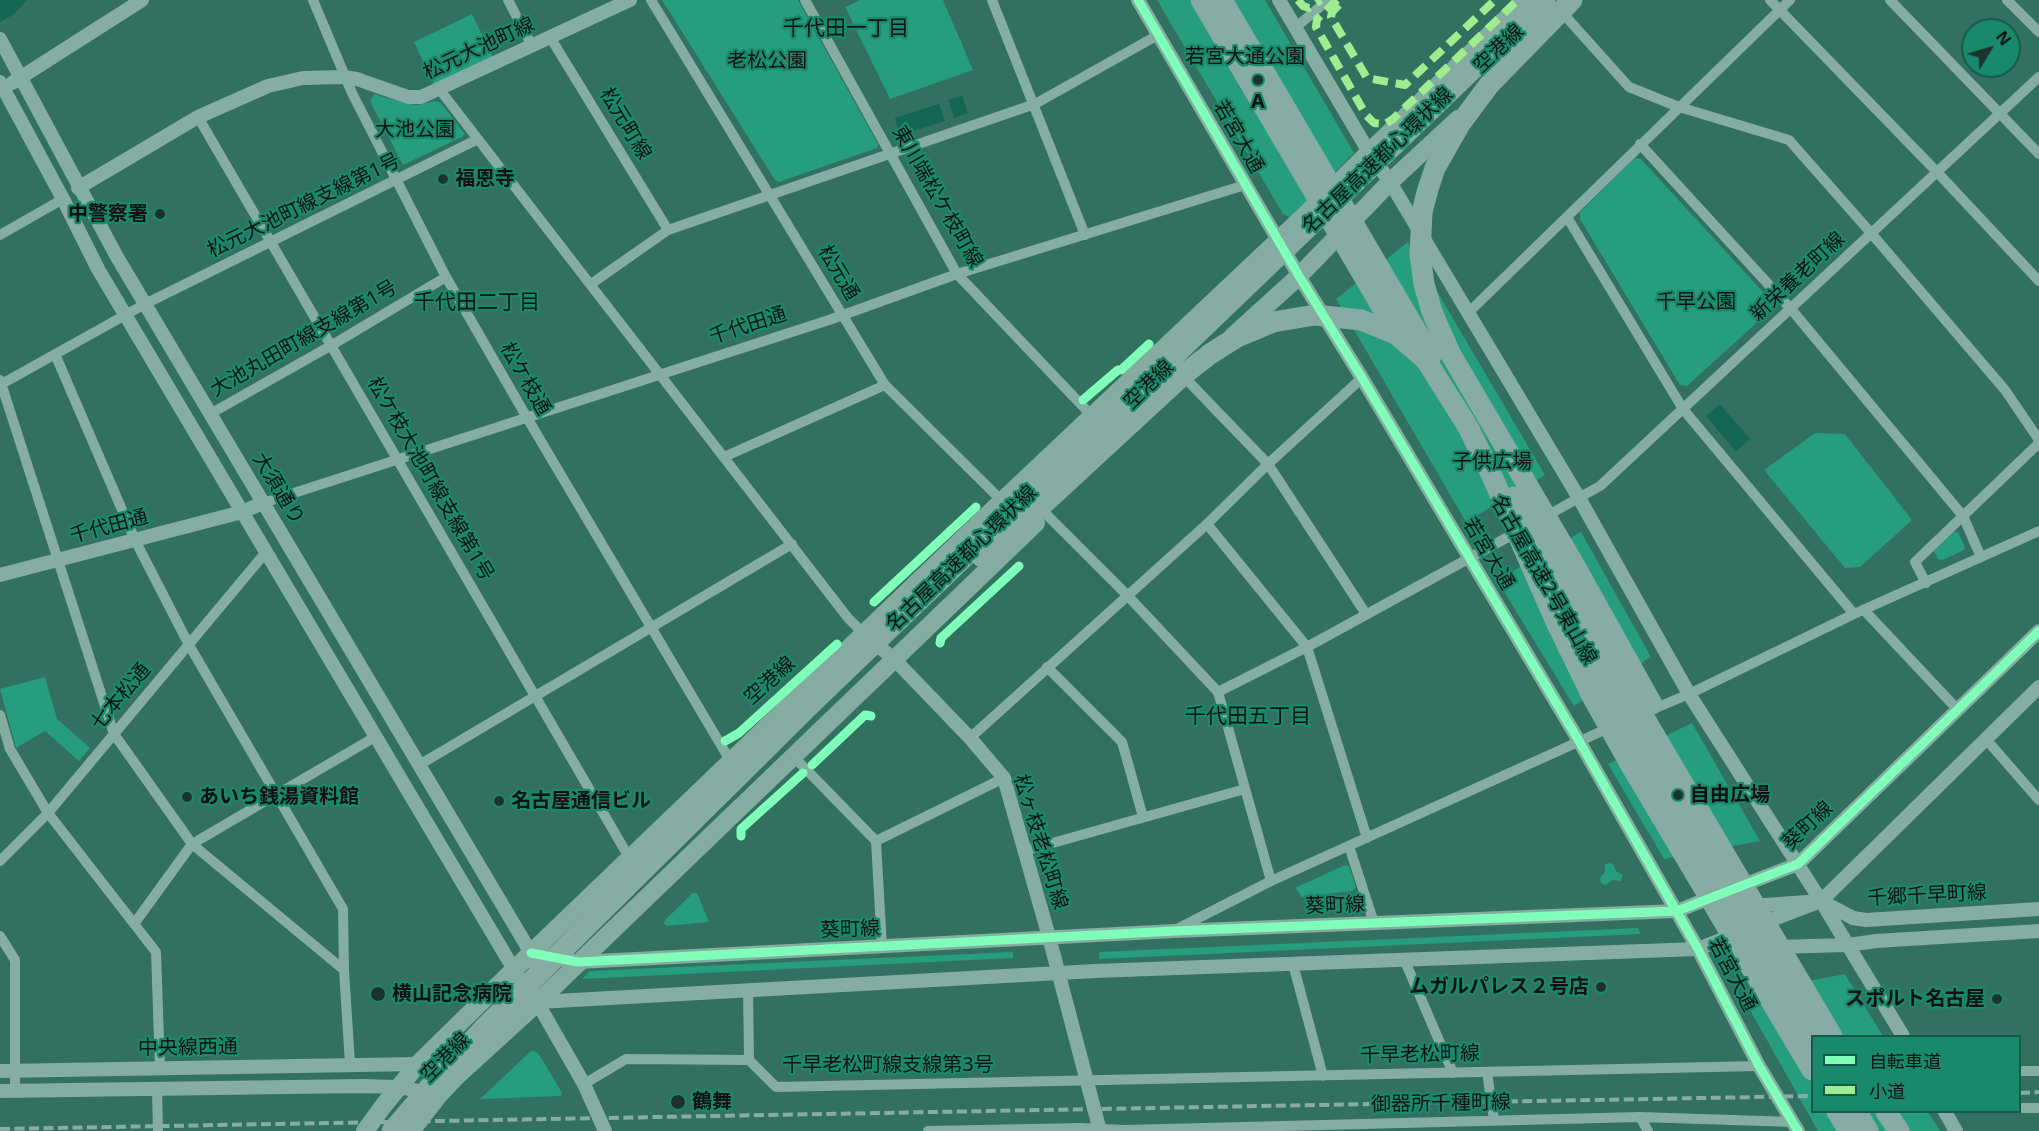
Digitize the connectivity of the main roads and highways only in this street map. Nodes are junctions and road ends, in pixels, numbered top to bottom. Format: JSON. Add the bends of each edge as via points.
{"nodes":[{"id":1,"x":1201,"y":0,"type":"edge"},
{"id":2,"x":1222,"y":0,"type":"edge"},
{"id":3,"x":1525,"y":0,"type":"edge"},
{"id":4,"x":1545,"y":0,"type":"edge"},
{"id":5,"x":1584,"y":0,"type":"edge"},
{"id":6,"x":1569,"y":9,"type":"edge"},
{"id":7,"x":919,"y":600,"type":"junction"},
{"id":8,"x":1692,"y":789,"type":"junction"},
{"id":9,"x":1812,"y":1035,"type":"edge"},
{"id":10,"x":1836,"y":1035,"type":"edge"},
{"id":11,"x":1836,"y":1035,"type":"edge"},
{"id":12,"x":1811,"y":1068,"type":"edge"},
{"id":13,"x":1838,"y":1113,"type":"edge"},
{"id":14,"x":1858,"y":1113,"type":"edge"},
{"id":15,"x":1877,"y":1113,"type":"edge"},
{"id":16,"x":1888,"y":1113,"type":"edge"},
{"id":17,"x":365,"y":1131,"type":"edge"},
{"id":18,"x":392,"y":1131,"type":"edge"},
{"id":19,"x":411,"y":1131,"type":"edge"},
{"id":20,"x":1849,"y":1131,"type":"edge"},
{"id":21,"x":1868,"y":1131,"type":"edge"},
{"id":22,"x":1888,"y":1131,"type":"edge"},
{"id":23,"x":1899,"y":1131,"type":"edge"}],
"edges":[{"from":1,"to":9,"type":"highway","name":"名古屋高速2号東山線","bridge":true},
{"from":2,"to":8,"type":"highway","name":"名古屋高速2号東山線","bridge":true},
{"from":3,"to":17,"type":"main road","name":"空港線","via":[[531,953],[418,1064]]},
{"from":4,"to":7,"type":"highway","name":"名古屋高速都心環状線","bridge":true},
{"from":5,"to":6,"type":"main road","name":"空港線"},
{"from":6,"to":8,"type":"highway","bridge":true,"via":[[1477,99],[1435,168],[1422,212],[1420,254],[1424,284],[1450,353],[1575,566]]},
{"from":6,"to":19,"type":"main road","name":"空港線","via":[[1299,276],[457,1076]]},
{"from":7,"to":12,"type":"highway","bridge":true,"via":[[952,580],[1025,521],[1182,376],[1224,344],[1261,326],[1301,316],[1345,317],[1387,329],[1426,360],[1468,427],[1592,696]]},
{"from":7,"to":18,"type":"highway","name":"名古屋高速都心環状線","bridge":true,"via":[[483,1029]]},
{"from":8,"to":10,"type":"highway","bridge":true},
{"from":8,"to":11,"type":"highway","name":"名古屋高速2号東山線","bridge":true},
{"from":13,"to":20,"type":"highway"},
{"from":14,"to":21,"type":"highway"},
{"from":15,"to":22,"type":"highway"},
{"from":16,"to":23,"type":"highway"}]}
